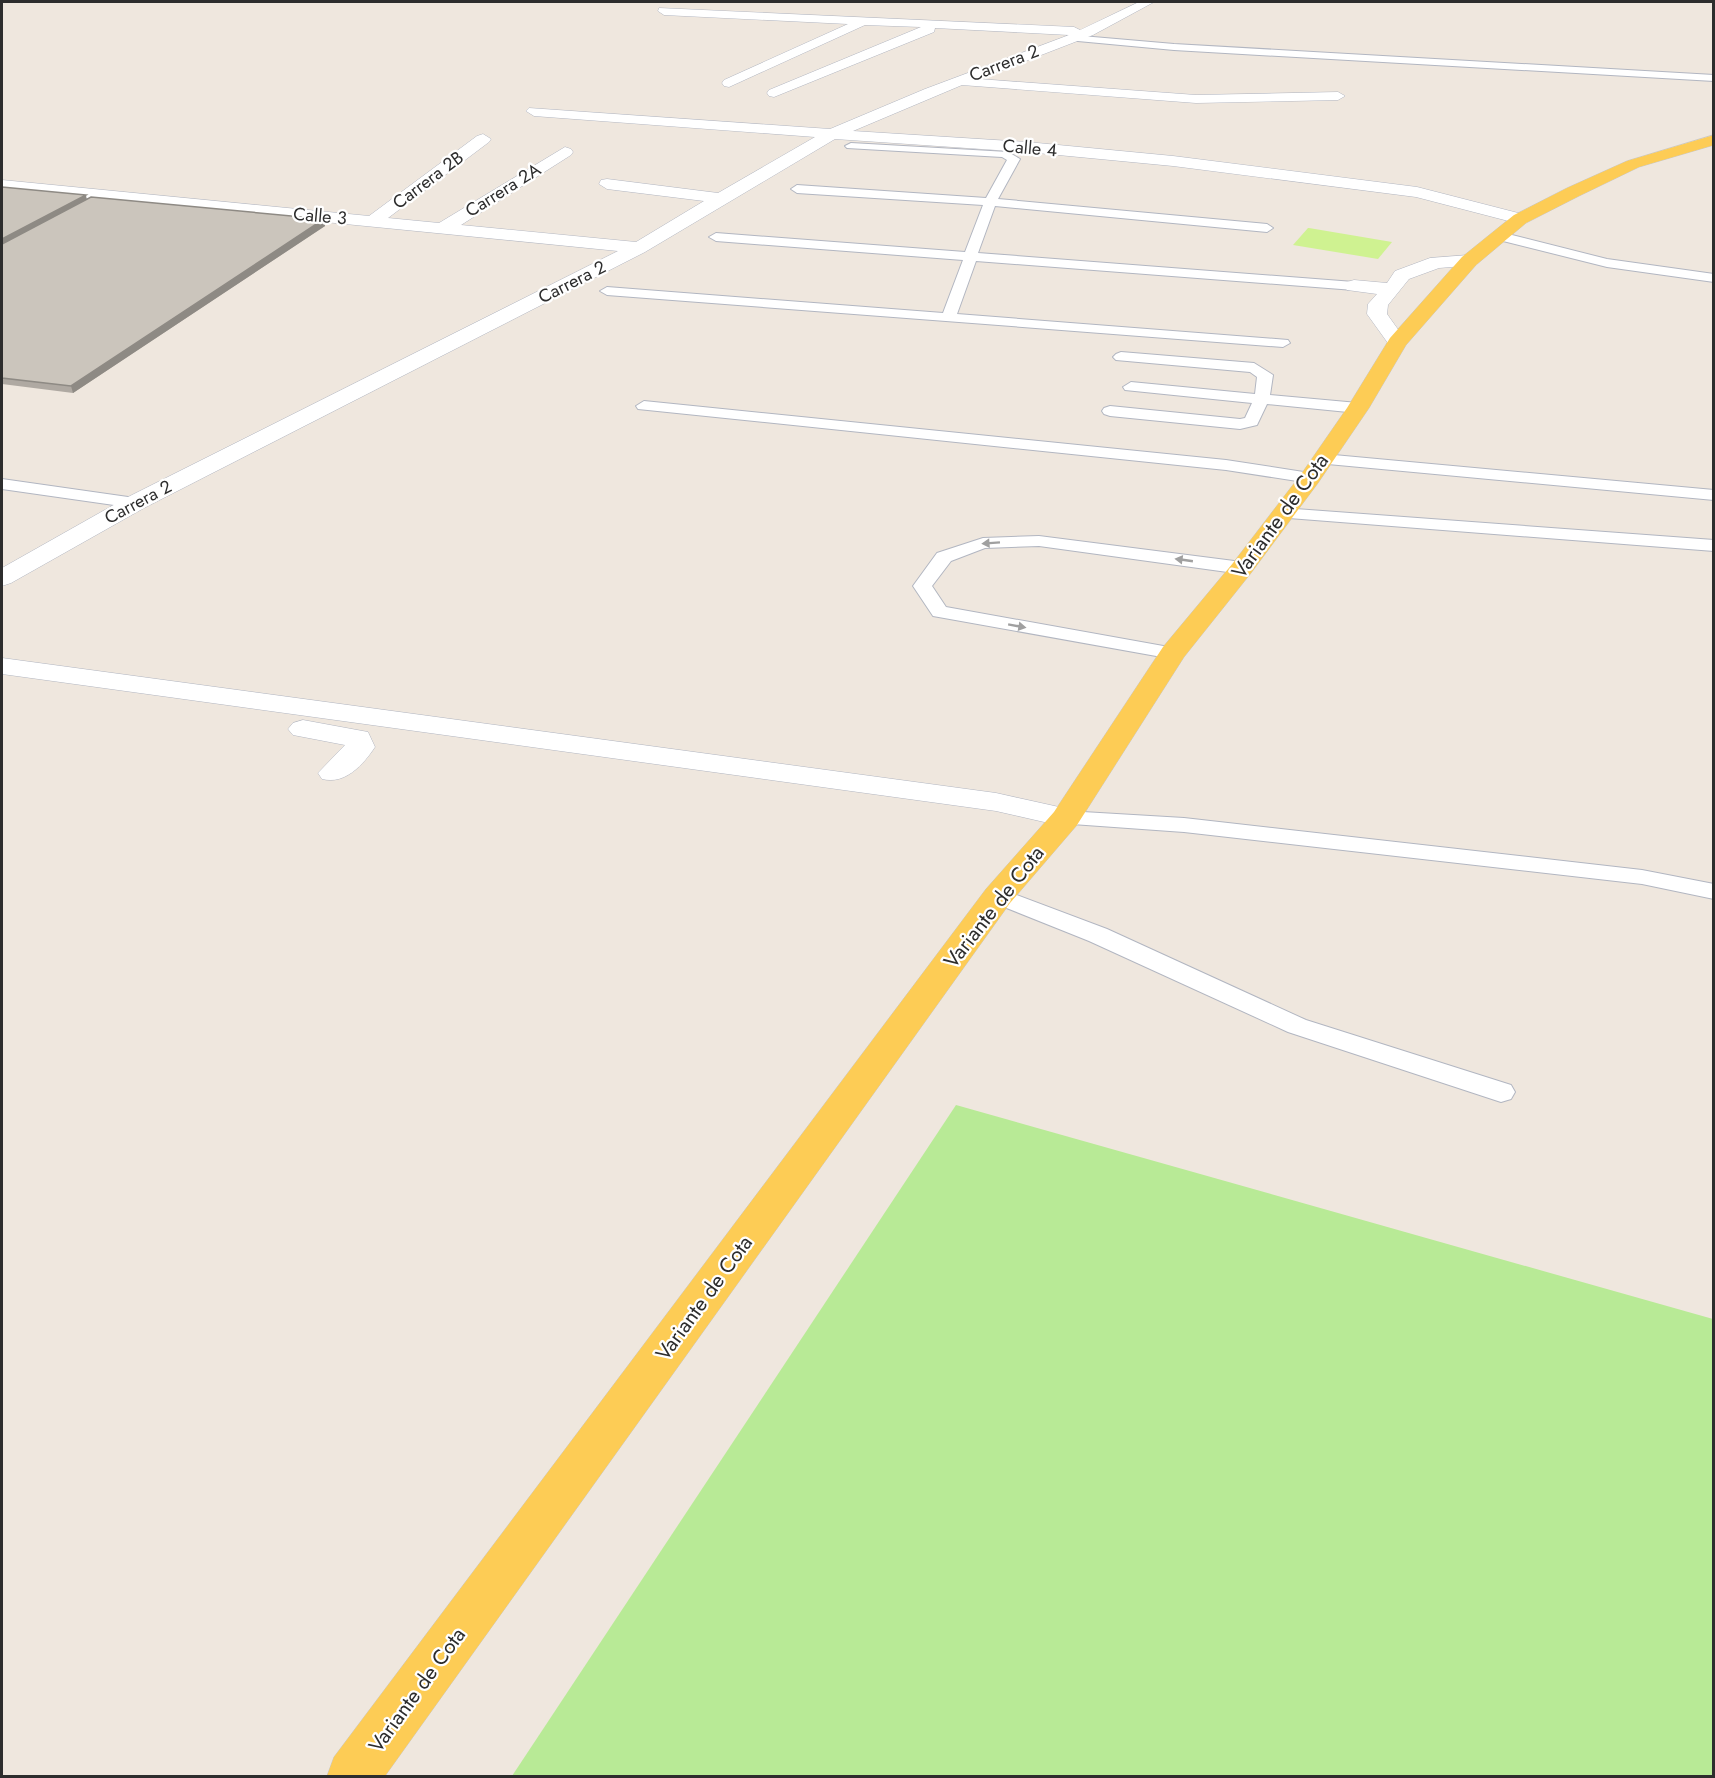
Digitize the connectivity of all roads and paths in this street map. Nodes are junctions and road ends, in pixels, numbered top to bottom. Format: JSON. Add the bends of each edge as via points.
{"nodes":[{"id":1,"x":1148,"y":2,"type":"edge"},
{"id":2,"x":664,"y":11,"type":"dead end"},
{"id":3,"x":863,"y":21,"type":"junction"},
{"id":4,"x":939,"y":25,"type":"junction"},
{"id":5,"x":1088,"y":32,"type":"junction"},
{"id":6,"x":1070,"y":38,"type":"junction"},
{"id":7,"x":1713,"y":78,"type":"edge"},
{"id":8,"x":956,"y":81,"type":"junction"},
{"id":9,"x":729,"y":83,"type":"dead end"},
{"id":10,"x":774,"y":93,"type":"dead end"},
{"id":11,"x":1338,"y":96,"type":"dead end"},
{"id":12,"x":550,"y":97,"type":"dead end"},
{"id":13,"x":832,"y":134,"type":"junction"},
{"id":14,"x":483,"y":139,"type":"dead end"},
{"id":15,"x":1713,"y":140,"type":"edge"},
{"id":16,"x":851,"y":146,"type":"dead end"},
{"id":17,"x":565,"y":152,"type":"dead end"},
{"id":18,"x":607,"y":184,"type":"dead end"},
{"id":19,"x":2,"y":185,"type":"edge"},
{"id":20,"x":797,"y":189,"type":"dead end"},
{"id":21,"x":721,"y":198,"type":"junction"},
{"id":22,"x":990,"y":202,"type":"junction"},
{"id":23,"x":1520,"y":219,"type":"junction"},
{"id":24,"x":373,"y":221,"type":"junction"},
{"id":25,"x":1267,"y":228,"type":"dead end"},
{"id":26,"x":442,"y":229,"type":"junction"},
{"id":27,"x":1500,"y":236,"type":"junction"},
{"id":28,"x":716,"y":237,"type":"dead end"},
{"id":29,"x":639,"y":248,"type":"junction"},
{"id":30,"x":969,"y":256,"type":"junction"},
{"id":31,"x":1469,"y":261,"type":"junction"},
{"id":32,"x":1713,"y":278,"type":"edge"},
{"id":33,"x":1354,"y":286,"type":"joint"},
{"id":34,"x":1393,"y":289,"type":"junction"},
{"id":35,"x":608,"y":291,"type":"dead end"},
{"id":36,"x":949,"y":317,"type":"junction"},
{"id":37,"x":1397,"y":342,"type":"junction"},
{"id":38,"x":1283,"y":343,"type":"dead end"},
{"id":39,"x":1121,"y":357,"type":"dead end"},
{"id":40,"x":1131,"y":387,"type":"dead end"},
{"id":41,"x":1262,"y":398,"type":"junction"},
{"id":42,"x":644,"y":406,"type":"dead end"},
{"id":43,"x":1358,"y":408,"type":"junction"},
{"id":44,"x":1110,"y":411,"type":"dead end"},
{"id":45,"x":1323,"y":459,"type":"junction"},
{"id":46,"x":1310,"y":478,"type":"junction"},
{"id":47,"x":2,"y":484,"type":"edge"},
{"id":48,"x":1713,"y":495,"type":"edge"},
{"id":49,"x":135,"y":503,"type":"junction"},
{"id":50,"x":1282,"y":513,"type":"junction"},
{"id":51,"x":1713,"y":546,"type":"edge"},
{"id":52,"x":1242,"y":568,"type":"junction"},
{"id":53,"x":2,"y":578,"type":"edge"},
{"id":54,"x":1173,"y":653,"type":"junction"},
{"id":55,"x":2,"y":666,"type":"edge"},
{"id":56,"x":2,"y":683,"type":"edge"},
{"id":57,"x":333,"y":773,"type":"dead end"},
{"id":58,"x":1066,"y":818,"type":"junction"},
{"id":59,"x":1713,"y":892,"type":"edge"},
{"id":60,"x":998,"y":896,"type":"junction"},
{"id":61,"x":1501,"y":1092,"type":"dead end"},
{"id":62,"x":353,"y":1776,"type":"edge"}],
"edges":[{"from":1,"to":5,"type":"street","name":"Carrera 2"},
{"from":2,"to":3,"type":"street"},
{"from":3,"to":4,"type":"street"},
{"from":3,"to":9,"type":"street"},
{"from":4,"to":5,"type":"street"},
{"from":4,"to":10,"type":"street"},
{"from":5,"to":6,"type":"street","name":"Carrera 2"},
{"from":6,"to":7,"type":"lane"},
{"from":6,"to":8,"type":"street","name":"Carrera 2"},
{"from":8,"to":11,"type":"street","via":[[1196,99]]},
{"from":8,"to":13,"type":"street","name":"Carrera 2"},
{"from":12,"to":13,"type":"street","name":"Calle 4","via":[[534,111]]},
{"from":13,"to":21,"type":"street","name":"Carrera 2"},
{"from":13,"to":23,"type":"street","name":"Calle 4","via":[[1173,161],[1417,192]]},
{"from":14,"to":24,"type":"street","name":"Carrera 2B"},
{"from":15,"to":23,"type":"main road","name":"Variante de Cota","via":[[1633,164]]},
{"from":16,"to":22,"type":"lane","via":[[1011,156],[1014,159]]},
{"from":17,"to":26,"type":"street","name":"Carrera 2A"},
{"from":18,"to":21,"type":"street"},
{"from":19,"to":24,"type":"street","name":"Calle 3"},
{"from":20,"to":22,"type":"lane"},
{"from":21,"to":29,"type":"street","name":"Carrera 2"},
{"from":22,"to":25,"type":"lane"},
{"from":22,"to":30,"type":"lane"},
{"from":23,"to":27,"type":"main road","name":"Variante de Cota"},
{"from":24,"to":26,"type":"street","name":"Calle 3"},
{"from":26,"to":29,"type":"street","name":"Calle 3"},
{"from":27,"to":31,"type":"main road","name":"Variante de Cota"},
{"from":27,"to":32,"type":"lane","via":[[1607,263]]},
{"from":28,"to":30,"type":"lane"},
{"from":29,"to":49,"type":"street","name":"Carrera 2"},
{"from":30,"to":33,"type":"lane"},
{"from":30,"to":36,"type":"lane"},
{"from":31,"to":34,"type":"street","via":[[1437,262],[1414,269],[1402,275]]},
{"from":31,"to":37,"type":"main road","name":"Variante de Cota"},
{"from":33,"to":34,"type":"street"},
{"from":34,"to":37,"type":"street","via":[[1378,304],[1377,314]]},
{"from":35,"to":36,"type":"lane"},
{"from":36,"to":38,"type":"lane"},
{"from":37,"to":43,"type":"main road","name":"Variante de Cota"},
{"from":39,"to":41,"type":"lane","via":[[1254,368],[1265,375]]},
{"from":40,"to":41,"type":"lane"},
{"from":41,"to":43,"type":"lane"},
{"from":41,"to":44,"type":"lane","via":[[1251,422],[1240,424]]},
{"from":42,"to":46,"type":"lane","via":[[1226,465]]},
{"from":43,"to":45,"type":"main road","name":"Variante de Cota"},
{"from":45,"to":46,"type":"main road","name":"Variante de Cota"},
{"from":45,"to":48,"type":"lane"},
{"from":46,"to":50,"type":"main road","name":"Variante de Cota"},
{"from":47,"to":49,"type":"lane"},
{"from":49,"to":53,"type":"street","name":"Carrera 2"},
{"from":50,"to":51,"type":"lane"},
{"from":50,"to":52,"type":"main road","name":"Variante de Cota"},
{"from":52,"to":54,"type":"main road","name":"Variante de Cota"},
{"from":52,"to":54,"type":"lane","one_way":true,"via":[[1039,541],[983,543],[944,557],[922,586],[940,612]]},
{"from":54,"to":58,"type":"main road","name":"Variante de Cota"},
{"from":55,"to":58,"type":"street","via":[[996,802]]},
{"from":56,"to":57,"type":"street","via":[[358,738],[360,747]]},
{"from":58,"to":59,"type":"lane","via":[[1184,825],[1642,877]]},
{"from":58,"to":60,"type":"main road","name":"Variante de Cota"},
{"from":60,"to":61,"type":"lane","via":[[1098,935],[1297,1026]]},
{"from":60,"to":62,"type":"main road","name":"Variante de Cota"}]}
